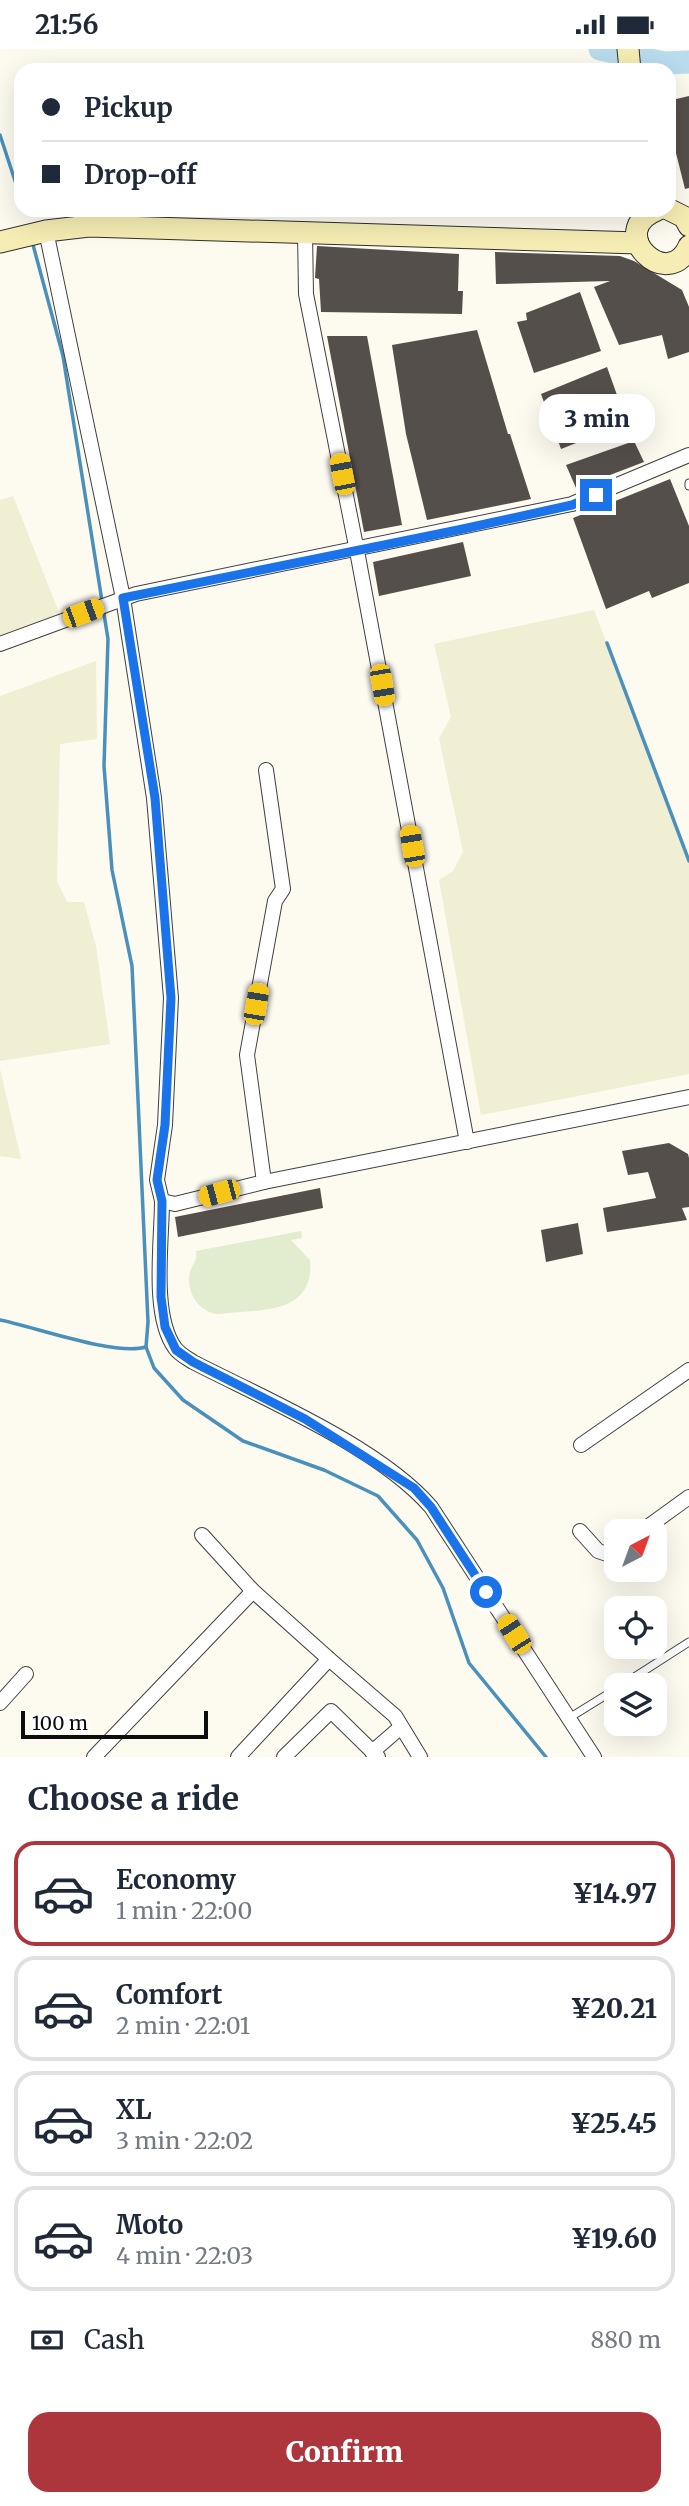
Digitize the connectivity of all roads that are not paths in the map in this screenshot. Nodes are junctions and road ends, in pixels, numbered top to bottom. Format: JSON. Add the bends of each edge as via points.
{"nodes":[{"id":1,"x":676,"y":213,"type":"edge"},
{"id":2,"x":645,"y":217,"type":"edge"},
{"id":3,"x":689,"y":226,"type":"edge"},
{"id":4,"x":35,"y":233,"type":"junction"},
{"id":5,"x":305,"y":233,"type":"junction"},
{"id":6,"x":0,"y":242,"type":"edge"},
{"id":7,"x":638,"y":243,"type":"junction"},
{"id":8,"x":688,"y":252,"type":"edge"},
{"id":9,"x":689,"y":455,"type":"edge"},
{"id":10,"x":357,"y":551,"type":"junction"},
{"id":11,"x":123,"y":598,"type":"junction"},
{"id":12,"x":0,"y":643,"type":"edge"},
{"id":13,"x":267,"y":770,"type":"dead end"},
{"id":14,"x":689,"y":1097,"type":"edge"},
{"id":15,"x":467,"y":1142,"type":"junction"},
{"id":16,"x":264,"y":1182,"type":"junction"},
{"id":17,"x":162,"y":1201,"type":"junction"},
{"id":18,"x":689,"y":1370,"type":"edge"},
{"id":19,"x":581,"y":1445,"type":"dead end"},
{"id":20,"x":689,"y":1497,"type":"edge"},
{"id":21,"x":659,"y":1519,"type":"edge"},
{"id":22,"x":580,"y":1531,"type":"dead end"},
{"id":23,"x":202,"y":1535,"type":"dead end"},
{"id":24,"x":604,"y":1553,"type":"edge"},
{"id":25,"x":253,"y":1591,"type":"junction"},
{"id":26,"x":689,"y":1642,"type":"edge"},
{"id":27,"x":329,"y":1659,"type":"junction"},
{"id":28,"x":641,"y":1673,"type":"edge"},
{"id":29,"x":26,"y":1674,"type":"dead end"},
{"id":30,"x":604,"y":1697,"type":"edge"},
{"id":31,"x":0,"y":1703,"type":"edge"},
{"id":32,"x":569,"y":1719,"type":"junction"},
{"id":33,"x":401,"y":1727,"type":"junction"},
{"id":34,"x":375,"y":1754,"type":"edge"},
{"id":35,"x":94,"y":1757,"type":"edge"},
{"id":36,"x":238,"y":1757,"type":"edge"},
{"id":37,"x":284,"y":1757,"type":"edge"},
{"id":38,"x":420,"y":1757,"type":"edge"},
{"id":39,"x":594,"y":1757,"type":"edge"}],
"edges":[{"from":1,"to":3,"type":"street"},
{"from":2,"to":7,"type":"street"},
{"from":4,"to":5,"type":"street","via":[[89,226]]},
{"from":4,"to":6,"type":"street"},
{"from":4,"to":11,"type":"street"},
{"from":5,"to":7,"type":"street"},
{"from":5,"to":10,"type":"street","via":[[306,294]]},
{"from":7,"to":8,"type":"street","via":[[656,262],[675,260]]},
{"from":9,"to":10,"type":"street","via":[[572,505]]},
{"from":10,"to":11,"type":"street"},
{"from":10,"to":15,"type":"street"},
{"from":11,"to":12,"type":"street"},
{"from":11,"to":17,"type":"street","via":[[155,798],[171,998],[165,1125],[157,1180]]},
{"from":13,"to":16,"type":"street","via":[[283,888],[275,901],[247,1055]]},
{"from":14,"to":15,"type":"street"},
{"from":15,"to":16,"type":"street"},
{"from":16,"to":17,"type":"street","via":[[175,1204]]},
{"from":17,"to":32,"type":"street","via":[[161,1297],[165,1327],[176,1350],[305,1419],[414,1488],[431,1507]]},
{"from":18,"to":19,"type":"street"},
{"from":20,"to":21,"type":"street"},
{"from":22,"to":24,"type":"street"},
{"from":23,"to":25,"type":"street"},
{"from":25,"to":27,"type":"street"},
{"from":25,"to":35,"type":"street"},
{"from":26,"to":28,"type":"lane"},
{"from":27,"to":33,"type":"street"},
{"from":27,"to":36,"type":"street"},
{"from":29,"to":31,"type":"street"},
{"from":30,"to":32,"type":"lane"},
{"from":32,"to":39,"type":"street"},
{"from":33,"to":34,"type":"street"},
{"from":33,"to":38,"type":"street"},
{"from":34,"to":37,"type":"street","via":[[331,1711]]}]}
